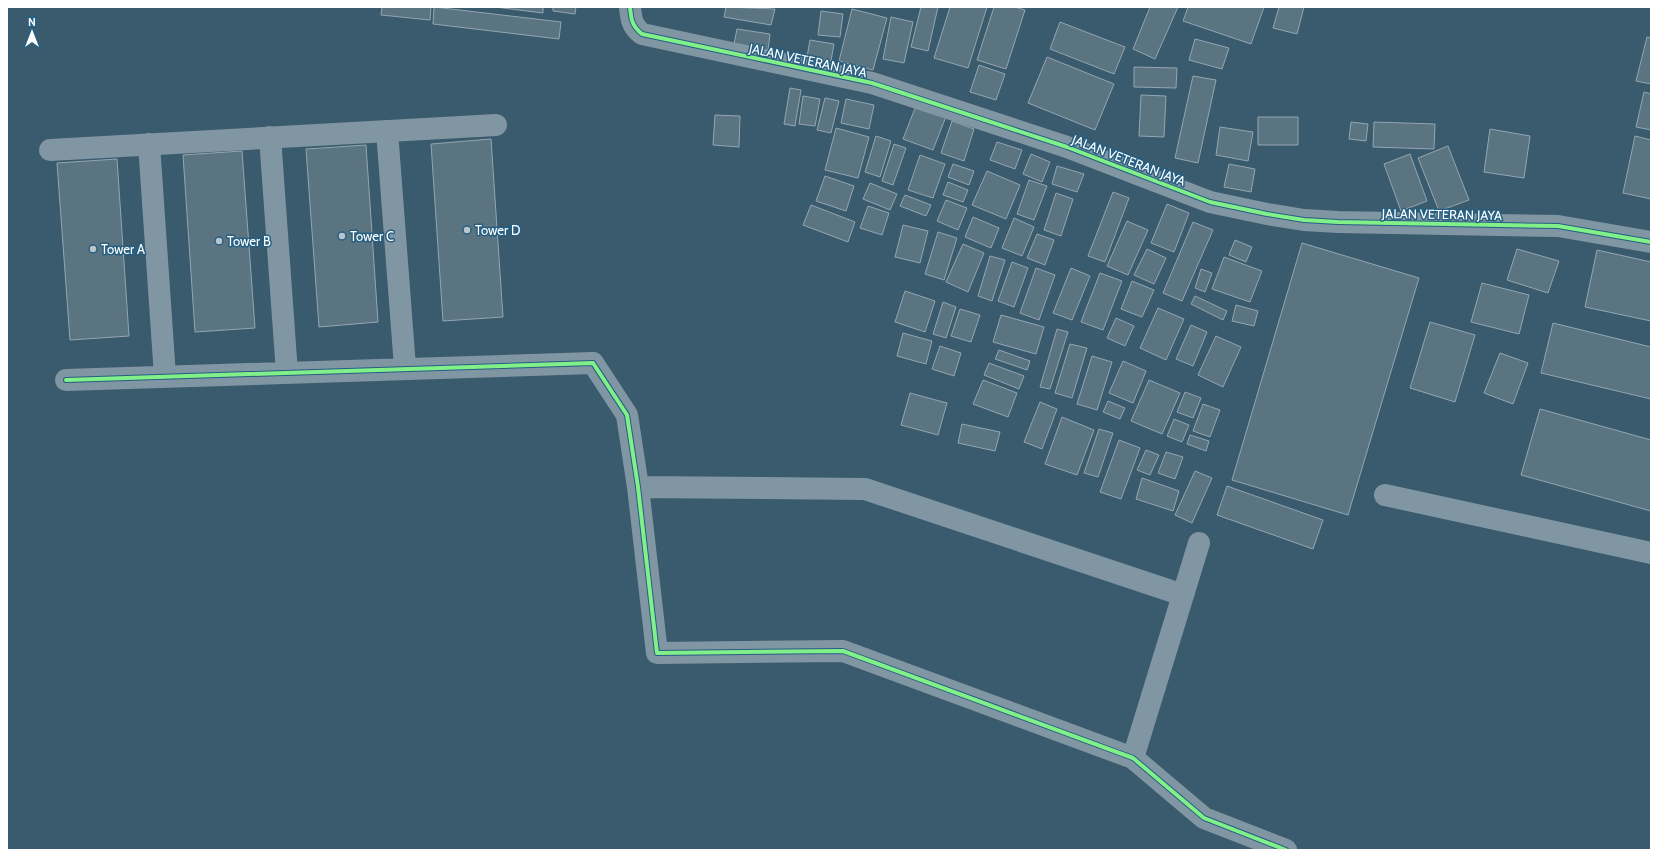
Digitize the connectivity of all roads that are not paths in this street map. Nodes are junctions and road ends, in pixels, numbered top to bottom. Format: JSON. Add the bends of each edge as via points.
{"nodes":[{"id":1,"x":630,"y":7,"type":"edge"},
{"id":2,"x":496,"y":124,"type":"dead end"},
{"id":3,"x":387,"y":131,"type":"junction"},
{"id":4,"x":270,"y":137,"type":"junction"},
{"id":5,"x":149,"y":144,"type":"junction"},
{"id":6,"x":50,"y":150,"type":"dead end"},
{"id":7,"x":1651,"y":242,"type":"edge"},
{"id":8,"x":405,"y":368,"type":"junction"},
{"id":9,"x":287,"y":373,"type":"junction"},
{"id":10,"x":166,"y":376,"type":"junction"},
{"id":11,"x":66,"y":380,"type":"dead end"},
{"id":12,"x":638,"y":487,"type":"junction"},
{"id":13,"x":1385,"y":494,"type":"dead end"},
{"id":14,"x":1199,"y":543,"type":"dead end"},
{"id":15,"x":1651,"y":553,"type":"edge"},
{"id":16,"x":1183,"y":595,"type":"junction"},
{"id":17,"x":1133,"y":758,"type":"junction"},
{"id":18,"x":1286,"y":850,"type":"edge"}],
"edges":[{"from":1,"to":7,"type":"street","name":"JALAN VETERAN JAYA","via":[[631,20],[642,34],[872,84],[1067,146],[1210,202],[1304,220],[1558,226]]},
{"from":2,"to":3,"type":"street"},
{"from":3,"to":4,"type":"street"},
{"from":3,"to":8,"type":"street"},
{"from":4,"to":5,"type":"street"},
{"from":4,"to":9,"type":"street"},
{"from":5,"to":6,"type":"street"},
{"from":5,"to":10,"type":"street"},
{"from":8,"to":9,"type":"street"},
{"from":8,"to":12,"type":"street","via":[[593,363],[627,415]]},
{"from":9,"to":10,"type":"street"},
{"from":10,"to":11,"type":"street"},
{"from":12,"to":16,"type":"street","via":[[865,489]]},
{"from":12,"to":17,"type":"street","via":[[657,653],[843,651]]},
{"from":13,"to":15,"type":"street"},
{"from":14,"to":16,"type":"street"},
{"from":16,"to":17,"type":"street"},
{"from":17,"to":18,"type":"street","via":[[1204,818]]}]}
